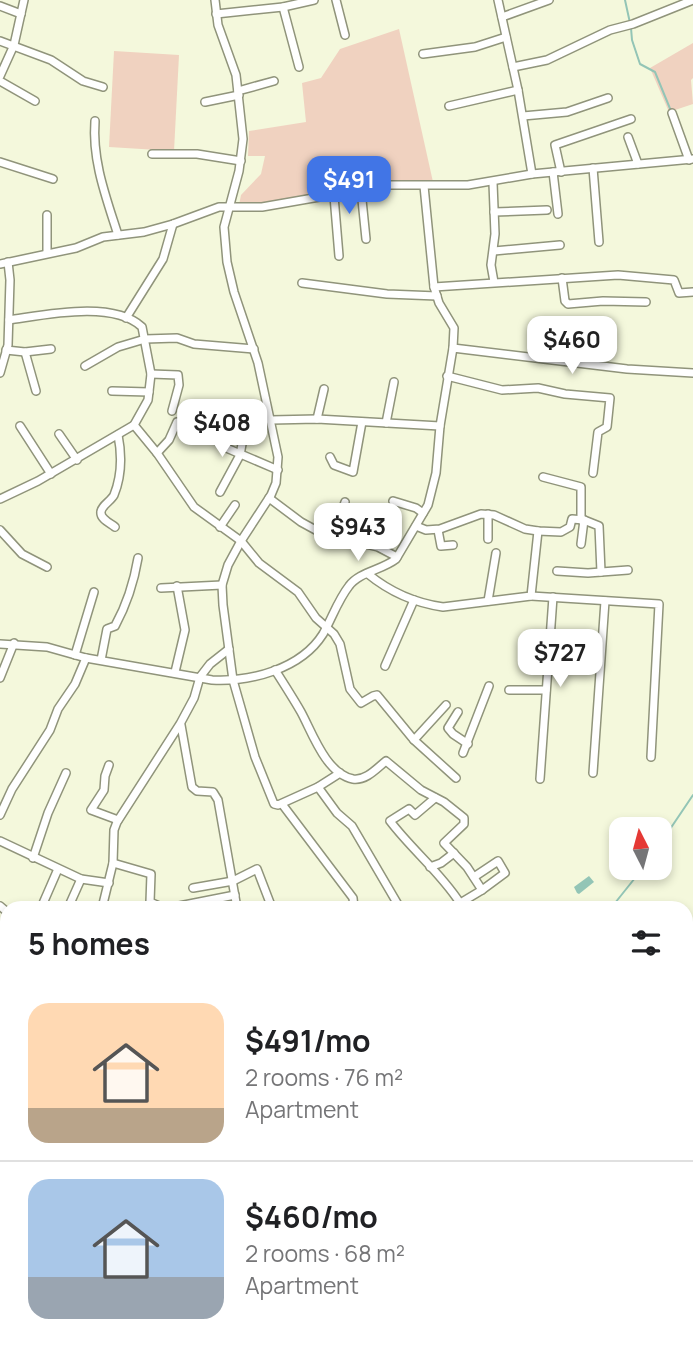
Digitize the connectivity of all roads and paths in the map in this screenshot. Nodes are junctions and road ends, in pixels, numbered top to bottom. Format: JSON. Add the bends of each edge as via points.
{"nodes":[{"id":1,"x":24,"y":0,"type":"edge"},
{"id":2,"x":215,"y":0,"type":"edge"},
{"id":3,"x":314,"y":0,"type":"edge"},
{"id":4,"x":336,"y":0,"type":"edge"},
{"id":5,"x":498,"y":0,"type":"edge"},
{"id":6,"x":549,"y":0,"type":"edge"},
{"id":7,"x":693,"y":1,"type":"edge"},
{"id":8,"x":0,"y":6,"type":"edge"},
{"id":9,"x":283,"y":7,"type":"junction"},
{"id":10,"x":21,"y":14,"type":"junction"},
{"id":11,"x":216,"y":14,"type":"junction"},
{"id":12,"x":502,"y":17,"type":"junction"},
{"id":13,"x":345,"y":34,"type":"dead end"},
{"id":14,"x":506,"y":37,"type":"junction"},
{"id":15,"x":0,"y":41,"type":"edge"},
{"id":16,"x":14,"y":45,"type":"junction"},
{"id":17,"x":423,"y":54,"type":"dead end"},
{"id":18,"x":513,"y":66,"type":"junction"},
{"id":19,"x":299,"y":68,"type":"dead end"},
{"id":20,"x":0,"y":79,"type":"edge"},
{"id":21,"x":274,"y":81,"type":"dead end"},
{"id":22,"x":103,"y":87,"type":"dead end"},
{"id":23,"x":518,"y":90,"type":"junction"},
{"id":24,"x":239,"y":93,"type":"junction"},
{"id":25,"x":608,"y":98,"type":"dead end"},
{"id":26,"x":35,"y":101,"type":"dead end"},
{"id":27,"x":205,"y":102,"type":"dead end"},
{"id":28,"x":449,"y":106,"type":"dead end"},
{"id":29,"x":672,"y":113,"type":"dead end"},
{"id":30,"x":523,"y":116,"type":"junction"},
{"id":31,"x":631,"y":119,"type":"dead end"},
{"id":32,"x":95,"y":121,"type":"dead end"},
{"id":33,"x":628,"y":137,"type":"dead end"},
{"id":34,"x":152,"y":154,"type":"dead end"},
{"id":35,"x":691,"y":159,"type":"edge"},
{"id":36,"x":241,"y":161,"type":"junction"},
{"id":37,"x":0,"y":162,"type":"edge"},
{"id":38,"x":638,"y":164,"type":"junction"},
{"id":39,"x":593,"y":168,"type":"junction"},
{"id":40,"x":557,"y":172,"type":"junction"},
{"id":41,"x":532,"y":174,"type":"junction"},
{"id":42,"x":53,"y":179,"type":"dead end"},
{"id":43,"x":493,"y":183,"type":"junction"},
{"id":44,"x":424,"y":186,"type":"junction"},
{"id":45,"x":360,"y":190,"type":"junction"},
{"id":46,"x":334,"y":196,"type":"junction"},
{"id":47,"x":228,"y":206,"type":"junction"},
{"id":48,"x":547,"y":210,"type":"dead end"},
{"id":49,"x":494,"y":212,"type":"junction"},
{"id":50,"x":558,"y":214,"type":"dead end"},
{"id":51,"x":47,"y":215,"type":"dead end"},
{"id":52,"x":173,"y":224,"type":"junction"},
{"id":53,"x":118,"y":234,"type":"junction"},
{"id":54,"x":366,"y":239,"type":"dead end"},
{"id":55,"x":599,"y":242,"type":"dead end"},
{"id":56,"x":560,"y":245,"type":"dead end"},
{"id":57,"x":494,"y":251,"type":"junction"},
{"id":58,"x":47,"y":253,"type":"junction"},
{"id":59,"x":339,"y":256,"type":"dead end"},
{"id":60,"x":4,"y":263,"type":"edge"},
{"id":61,"x":562,"y":278,"type":"junction"},
{"id":62,"x":302,"y":282,"type":"dead end"},
{"id":63,"x":494,"y":282,"type":"junction"},
{"id":64,"x":435,"y":287,"type":"junction"},
{"id":65,"x":693,"y":292,"type":"edge"},
{"id":66,"x":437,"y":296,"type":"junction"},
{"id":67,"x":646,"y":302,"type":"dead end"},
{"id":68,"x":127,"y":318,"type":"junction"},
{"id":69,"x":9,"y":320,"type":"junction"},
{"id":70,"x":145,"y":339,"type":"junction"},
{"id":71,"x":453,"y":348,"type":"junction"},
{"id":72,"x":51,"y":349,"type":"dead end"},
{"id":73,"x":254,"y":349,"type":"junction"},
{"id":74,"x":6,"y":350,"type":"junction"},
{"id":75,"x":25,"y":352,"type":"junction"},
{"id":76,"x":85,"y":366,"type":"dead end"},
{"id":77,"x":0,"y":373,"type":"edge"},
{"id":78,"x":693,"y":373,"type":"edge"},
{"id":79,"x":151,"y":374,"type":"junction"},
{"id":80,"x":447,"y":376,"type":"junction"},
{"id":81,"x":394,"y":382,"type":"dead end"},
{"id":82,"x":324,"y":389,"type":"dead end"},
{"id":83,"x":36,"y":391,"type":"dead end"},
{"id":84,"x":113,"y":391,"type":"dead end"},
{"id":85,"x":149,"y":392,"type":"junction"},
{"id":86,"x":172,"y":411,"type":"dead end"},
{"id":87,"x":317,"y":419,"type":"junction"},
{"id":88,"x":271,"y":420,"type":"junction"},
{"id":89,"x":362,"y":422,"type":"junction"},
{"id":90,"x":386,"y":423,"type":"junction"},
{"id":91,"x":134,"y":425,"type":"junction"},
{"id":92,"x":20,"y":426,"type":"dead end"},
{"id":93,"x":440,"y":426,"type":"junction"},
{"id":94,"x":244,"y":433,"type":"dead end"},
{"id":95,"x":58,"y":434,"type":"dead end"},
{"id":96,"x":118,"y":435,"type":"junction"},
{"id":97,"x":157,"y":453,"type":"junction"},
{"id":98,"x":240,"y":455,"type":"junction"},
{"id":99,"x":330,"y":457,"type":"dead end"},
{"id":100,"x":77,"y":460,"type":"junction"},
{"id":101,"x":278,"y":470,"type":"junction"},
{"id":102,"x":593,"y":472,"type":"dead end"},
{"id":103,"x":51,"y":474,"type":"junction"},
{"id":104,"x":543,"y":477,"type":"dead end"},
{"id":105,"x":220,"y":492,"type":"dead end"},
{"id":106,"x":269,"y":498,"type":"junction"},
{"id":107,"x":0,"y":499,"type":"edge"},
{"id":108,"x":393,"y":501,"type":"dead end"},
{"id":109,"x":345,"y":502,"type":"dead end"},
{"id":110,"x":235,"y":505,"type":"dead end"},
{"id":111,"x":424,"y":513,"type":"junction"},
{"id":112,"x":488,"y":514,"type":"junction"},
{"id":113,"x":583,"y":520,"type":"junction"},
{"id":114,"x":416,"y":526,"type":"junction"},
{"id":115,"x":116,"y":527,"type":"dead end"},
{"id":116,"x":220,"y":527,"type":"junction"},
{"id":117,"x":0,"y":530,"type":"edge"},
{"id":118,"x":438,"y":530,"type":"junction"},
{"id":119,"x":538,"y":531,"type":"junction"},
{"id":120,"x":332,"y":538,"type":"junction"},
{"id":121,"x":488,"y":539,"type":"dead end"},
{"id":122,"x":240,"y":541,"type":"junction"},
{"id":123,"x":581,"y":544,"type":"dead end"},
{"id":124,"x":453,"y":545,"type":"dead end"},
{"id":125,"x":496,"y":553,"type":"dead end"},
{"id":126,"x":397,"y":557,"type":"junction"},
{"id":127,"x":138,"y":558,"type":"dead end"},
{"id":128,"x":47,"y":567,"type":"dead end"},
{"id":129,"x":628,"y":570,"type":"dead end"},
{"id":130,"x":557,"y":571,"type":"dead end"},
{"id":131,"x":601,"y":572,"type":"junction"},
{"id":132,"x":368,"y":574,"type":"junction"},
{"id":133,"x":222,"y":585,"type":"junction"},
{"id":134,"x":177,"y":586,"type":"junction"},
{"id":135,"x":161,"y":588,"type":"dead end"},
{"id":136,"x":94,"y":592,"type":"dead end"},
{"id":137,"x":531,"y":596,"type":"junction"},
{"id":138,"x":553,"y":597,"type":"junction"},
{"id":139,"x":414,"y":600,"type":"junction"},
{"id":140,"x":488,"y":601,"type":"junction"},
{"id":141,"x":605,"y":601,"type":"junction"},
{"id":142,"x":327,"y":626,"type":"junction"},
{"id":143,"x":14,"y":643,"type":"junction"},
{"id":144,"x":0,"y":644,"type":"edge"},
{"id":145,"x":229,"y":649,"type":"junction"},
{"id":146,"x":75,"y":655,"type":"junction"},
{"id":147,"x":86,"y":658,"type":"junction"},
{"id":148,"x":101,"y":660,"type":"junction"},
{"id":149,"x":385,"y":666,"type":"dead end"},
{"id":150,"x":275,"y":670,"type":"junction"},
{"id":151,"x":175,"y":672,"type":"junction"},
{"id":152,"x":200,"y":677,"type":"junction"},
{"id":153,"x":0,"y":678,"type":"edge"},
{"id":154,"x":233,"y":680,"type":"junction"},
{"id":155,"x":489,"y":686,"type":"dead end"},
{"id":156,"x":509,"y":690,"type":"dead end"},
{"id":157,"x":546,"y":690,"type":"junction"},
{"id":158,"x":446,"y":705,"type":"dead end"},
{"id":159,"x":458,"y":712,"type":"dead end"},
{"id":160,"x":436,"y":716,"type":"junction"},
{"id":161,"x":180,"y":724,"type":"junction"},
{"id":162,"x":448,"y":727,"type":"junction"},
{"id":163,"x":414,"y":740,"type":"junction"},
{"id":164,"x":468,"y":744,"type":"junction"},
{"id":165,"x":463,"y":753,"type":"dead end"},
{"id":166,"x":650,"y":757,"type":"dead end"},
{"id":167,"x":109,"y":765,"type":"dead end"},
{"id":168,"x":340,"y":772,"type":"junction"},
{"id":169,"x":66,"y":773,"type":"dead end"},
{"id":170,"x":593,"y":773,"type":"dead end"},
{"id":171,"x":456,"y":778,"type":"dead end"},
{"id":172,"x":540,"y":779,"type":"dead end"},
{"id":173,"x":318,"y":788,"type":"junction"},
{"id":174,"x":435,"y":798,"type":"junction"},
{"id":175,"x":282,"y":804,"type":"junction"},
{"id":176,"x":0,"y":814,"type":"edge"},
{"id":177,"x":118,"y":820,"type":"junction"},
{"id":178,"x":0,"y":841,"type":"edge"},
{"id":179,"x":454,"y":853,"type":"junction"},
{"id":180,"x":33,"y":858,"type":"junction"},
{"id":181,"x":113,"y":863,"type":"junction"},
{"id":182,"x":430,"y":867,"type":"junction"},
{"id":183,"x":58,"y":869,"type":"junction"},
{"id":184,"x":474,"y":877,"type":"junction"},
{"id":185,"x":81,"y":878,"type":"junction"},
{"id":186,"x":233,"y":881,"type":"junction"},
{"id":187,"x":108,"y":883,"type":"junction"},
{"id":188,"x":193,"y":888,"type":"dead end"},
{"id":189,"x":482,"y":890,"type":"junction"},
{"id":190,"x":235,"y":895,"type":"junction"},
{"id":191,"x":44,"y":901,"type":"edge"},
{"id":192,"x":71,"y":901,"type":"edge"},
{"id":193,"x":104,"y":901,"type":"edge"},
{"id":194,"x":150,"y":901,"type":"edge"},
{"id":195,"x":222,"y":901,"type":"edge"},
{"id":196,"x":236,"y":901,"type":"edge"},
{"id":197,"x":269,"y":901,"type":"edge"},
{"id":198,"x":353,"y":901,"type":"edge"},
{"id":199,"x":396,"y":901,"type":"edge"},
{"id":200,"x":459,"y":901,"type":"edge"},
{"id":201,"x":463,"y":901,"type":"edge"}],
"edges":[{"from":1,"to":10,"type":"street"},
{"from":2,"to":11,"type":"street"},
{"from":3,"to":9,"type":"street"},
{"from":4,"to":13,"type":"street"},
{"from":5,"to":12,"type":"street"},
{"from":6,"to":12,"type":"street"},
{"from":7,"to":18,"type":"street","via":[[576,44],[547,60]]},
{"from":8,"to":10,"type":"street"},
{"from":9,"to":11,"type":"street"},
{"from":9,"to":19,"type":"street"},
{"from":10,"to":16,"type":"street"},
{"from":11,"to":24,"type":"street"},
{"from":12,"to":14,"type":"street"},
{"from":14,"to":17,"type":"street","via":[[475,47]]},
{"from":14,"to":18,"type":"street"},
{"from":15,"to":16,"type":"street"},
{"from":16,"to":20,"type":"street"},
{"from":16,"to":22,"type":"street"},
{"from":18,"to":23,"type":"street"},
{"from":20,"to":26,"type":"street"},
{"from":21,"to":24,"type":"street"},
{"from":23,"to":28,"type":"street"},
{"from":23,"to":30,"type":"street"},
{"from":24,"to":27,"type":"street"},
{"from":24,"to":36,"type":"street"},
{"from":25,"to":30,"type":"street","via":[[566,112]]},
{"from":29,"to":35,"type":"street"},
{"from":30,"to":41,"type":"street"},
{"from":31,"to":40,"type":"street","via":[[555,145]]},
{"from":32,"to":53,"type":"street","via":[[104,195]]},
{"from":33,"to":38,"type":"street"},
{"from":34,"to":36,"type":"street"},
{"from":35,"to":38,"type":"street"},
{"from":36,"to":47,"type":"street"},
{"from":37,"to":42,"type":"street"},
{"from":38,"to":39,"type":"street"},
{"from":39,"to":40,"type":"street"},
{"from":39,"to":55,"type":"street"},
{"from":40,"to":41,"type":"street"},
{"from":40,"to":50,"type":"street"},
{"from":41,"to":43,"type":"street"},
{"from":43,"to":44,"type":"street"},
{"from":43,"to":49,"type":"street"},
{"from":44,"to":45,"type":"street"},
{"from":44,"to":64,"type":"street"},
{"from":45,"to":46,"type":"street"},
{"from":45,"to":54,"type":"street"},
{"from":46,"to":47,"type":"street","via":[[251,208]]},
{"from":46,"to":59,"type":"street"},
{"from":47,"to":52,"type":"street"},
{"from":47,"to":73,"type":"street","via":[[224,227],[229,274]]},
{"from":48,"to":49,"type":"street"},
{"from":49,"to":57,"type":"street"},
{"from":51,"to":58,"type":"street"},
{"from":52,"to":53,"type":"street"},
{"from":52,"to":68,"type":"street","via":[[163,259]]},
{"from":53,"to":58,"type":"street"},
{"from":56,"to":57,"type":"street"},
{"from":57,"to":63,"type":"street"},
{"from":58,"to":60,"type":"street"},
{"from":60,"to":69,"type":"street","via":[[10,280]]},
{"from":61,"to":63,"type":"street"},
{"from":61,"to":65,"type":"street","via":[[652,277],[676,280],[679,293]]},
{"from":61,"to":67,"type":"street","via":[[568,304]]},
{"from":62,"to":66,"type":"street"},
{"from":63,"to":64,"type":"street"},
{"from":64,"to":66,"type":"street"},
{"from":66,"to":71,"type":"street","via":[[454,328]]},
{"from":68,"to":69,"type":"street","via":[[99,312]]},
{"from":68,"to":70,"type":"street","via":[[142,327]]},
{"from":69,"to":74,"type":"street"},
{"from":70,"to":73,"type":"street","via":[[177,338],[194,344]]},
{"from":70,"to":76,"type":"street","via":[[118,347]]},
{"from":70,"to":79,"type":"street"},
{"from":71,"to":78,"type":"street"},
{"from":71,"to":80,"type":"street"},
{"from":72,"to":75,"type":"street"},
{"from":73,"to":88,"type":"street"},
{"from":74,"to":75,"type":"street"},
{"from":74,"to":77,"type":"street"},
{"from":75,"to":83,"type":"street"},
{"from":79,"to":85,"type":"street"},
{"from":79,"to":86,"type":"street","via":[[178,375]]},
{"from":80,"to":93,"type":"street"},
{"from":80,"to":102,"type":"street","via":[[502,390],[538,388],[610,398],[607,427],[598,432]]},
{"from":81,"to":90,"type":"street"},
{"from":82,"to":87,"type":"street"},
{"from":84,"to":85,"type":"street"},
{"from":85,"to":91,"type":"street"},
{"from":87,"to":88,"type":"street"},
{"from":87,"to":89,"type":"street"},
{"from":88,"to":101,"type":"street"},
{"from":89,"to":90,"type":"street"},
{"from":89,"to":99,"type":"street","via":[[353,472],[334,465]]},
{"from":90,"to":93,"type":"street"},
{"from":91,"to":96,"type":"street"},
{"from":91,"to":97,"type":"street"},
{"from":92,"to":103,"type":"street"},
{"from":93,"to":111,"type":"street","via":[[436,473]]},
{"from":94,"to":98,"type":"street"},
{"from":95,"to":100,"type":"street"},
{"from":96,"to":100,"type":"street"},
{"from":96,"to":115,"type":"street","via":[[120,470],[113,496],[100,513]]},
{"from":97,"to":98,"type":"street","via":[[177,422],[212,436]]},
{"from":97,"to":116,"type":"street","via":[[194,507]]},
{"from":98,"to":101,"type":"street"},
{"from":98,"to":105,"type":"street"},
{"from":100,"to":103,"type":"street"},
{"from":101,"to":106,"type":"street"},
{"from":103,"to":107,"type":"street"},
{"from":104,"to":113,"type":"street","via":[[581,487]]},
{"from":106,"to":120,"type":"street"},
{"from":106,"to":122,"type":"street"},
{"from":108,"to":111,"type":"street"},
{"from":109,"to":120,"type":"street"},
{"from":110,"to":116,"type":"street"},
{"from":111,"to":114,"type":"street"},
{"from":112,"to":118,"type":"street"},
{"from":112,"to":119,"type":"street"},
{"from":112,"to":121,"type":"street"},
{"from":113,"to":119,"type":"street","via":[[572,519],[570,527],[561,532]]},
{"from":113,"to":123,"type":"street"},
{"from":113,"to":131,"type":"street","via":[[599,526]]},
{"from":114,"to":118,"type":"street"},
{"from":114,"to":126,"type":"street"},
{"from":116,"to":122,"type":"street"},
{"from":117,"to":128,"type":"street","via":[[15,549]]},
{"from":118,"to":124,"type":"street","via":[[441,546]]},
{"from":119,"to":137,"type":"street"},
{"from":120,"to":126,"type":"street","via":[[378,547]]},
{"from":122,"to":133,"type":"street"},
{"from":122,"to":142,"type":"street","via":[[259,563],[299,592]]},
{"from":125,"to":140,"type":"street"},
{"from":126,"to":132,"type":"street"},
{"from":127,"to":148,"type":"street","via":[[119,620],[107,629]]},
{"from":129,"to":131,"type":"street"},
{"from":130,"to":131,"type":"street"},
{"from":132,"to":139,"type":"street","via":[[383,587]]},
{"from":132,"to":142,"type":"street","via":[[348,586]]},
{"from":133,"to":134,"type":"street"},
{"from":133,"to":145,"type":"street"},
{"from":134,"to":135,"type":"street"},
{"from":134,"to":151,"type":"street","via":[[185,630]]},
{"from":136,"to":146,"type":"street"},
{"from":137,"to":138,"type":"street"},
{"from":137,"to":140,"type":"street"},
{"from":138,"to":141,"type":"street"},
{"from":138,"to":157,"type":"street"},
{"from":139,"to":140,"type":"street","via":[[443,607]]},
{"from":139,"to":149,"type":"street"},
{"from":141,"to":166,"type":"street","via":[[659,604]]},
{"from":141,"to":170,"type":"street"},
{"from":142,"to":150,"type":"street","via":[[304,655]]},
{"from":142,"to":163,"type":"street","via":[[340,644],[345,678],[356,699],[361,703],[377,695]]},
{"from":143,"to":144,"type":"street"},
{"from":143,"to":146,"type":"street"},
{"from":143,"to":153,"type":"street"},
{"from":145,"to":152,"type":"street"},
{"from":145,"to":154,"type":"street"},
{"from":146,"to":147,"type":"street"},
{"from":147,"to":148,"type":"street"},
{"from":147,"to":176,"type":"street"},
{"from":148,"to":151,"type":"street"},
{"from":150,"to":154,"type":"street"},
{"from":150,"to":168,"type":"street","via":[[312,740]]},
{"from":151,"to":152,"type":"street"},
{"from":152,"to":154,"type":"street"},
{"from":152,"to":161,"type":"street"},
{"from":154,"to":175,"type":"street","via":[[271,801]]},
{"from":155,"to":164,"type":"street"},
{"from":156,"to":157,"type":"street"},
{"from":157,"to":172,"type":"street"},
{"from":158,"to":160,"type":"street"},
{"from":159,"to":162,"type":"street"},
{"from":160,"to":162,"type":"street"},
{"from":160,"to":163,"type":"street"},
{"from":161,"to":177,"type":"street"},
{"from":161,"to":186,"type":"street","via":[[192,787],[213,792],[218,800]]},
{"from":162,"to":164,"type":"street"},
{"from":163,"to":171,"type":"street"},
{"from":164,"to":165,"type":"street"},
{"from":167,"to":177,"type":"street","via":[[104,790],[91,810]]},
{"from":168,"to":173,"type":"street"},
{"from":168,"to":174,"type":"street","via":[[360,779],[386,761]]},
{"from":169,"to":180,"type":"street"},
{"from":173,"to":175,"type":"street"},
{"from":173,"to":199,"type":"street","via":[[352,826]]},
{"from":174,"to":179,"type":"street","via":[[464,818],[464,824],[444,843]]},
{"from":174,"to":182,"type":"street","via":[[415,815],[409,809],[390,821]]},
{"from":175,"to":198,"type":"street"},
{"from":177,"to":181,"type":"street"},
{"from":178,"to":180,"type":"street"},
{"from":179,"to":182,"type":"street"},
{"from":179,"to":184,"type":"street"},
{"from":180,"to":183,"type":"street"},
{"from":181,"to":187,"type":"street"},
{"from":181,"to":194,"type":"street","via":[[151,874]]},
{"from":182,"to":200,"type":"street"},
{"from":183,"to":185,"type":"street"},
{"from":183,"to":191,"type":"street"},
{"from":184,"to":189,"type":"street"},
{"from":184,"to":189,"type":"street","via":[[498,861],[505,873]]},
{"from":185,"to":187,"type":"street"},
{"from":185,"to":192,"type":"street"},
{"from":186,"to":188,"type":"street"},
{"from":186,"to":190,"type":"street"},
{"from":186,"to":197,"type":"street","via":[[257,869]]},
{"from":187,"to":193,"type":"street"},
{"from":189,"to":201,"type":"street"},
{"from":190,"to":195,"type":"street"},
{"from":190,"to":196,"type":"street"}]}
